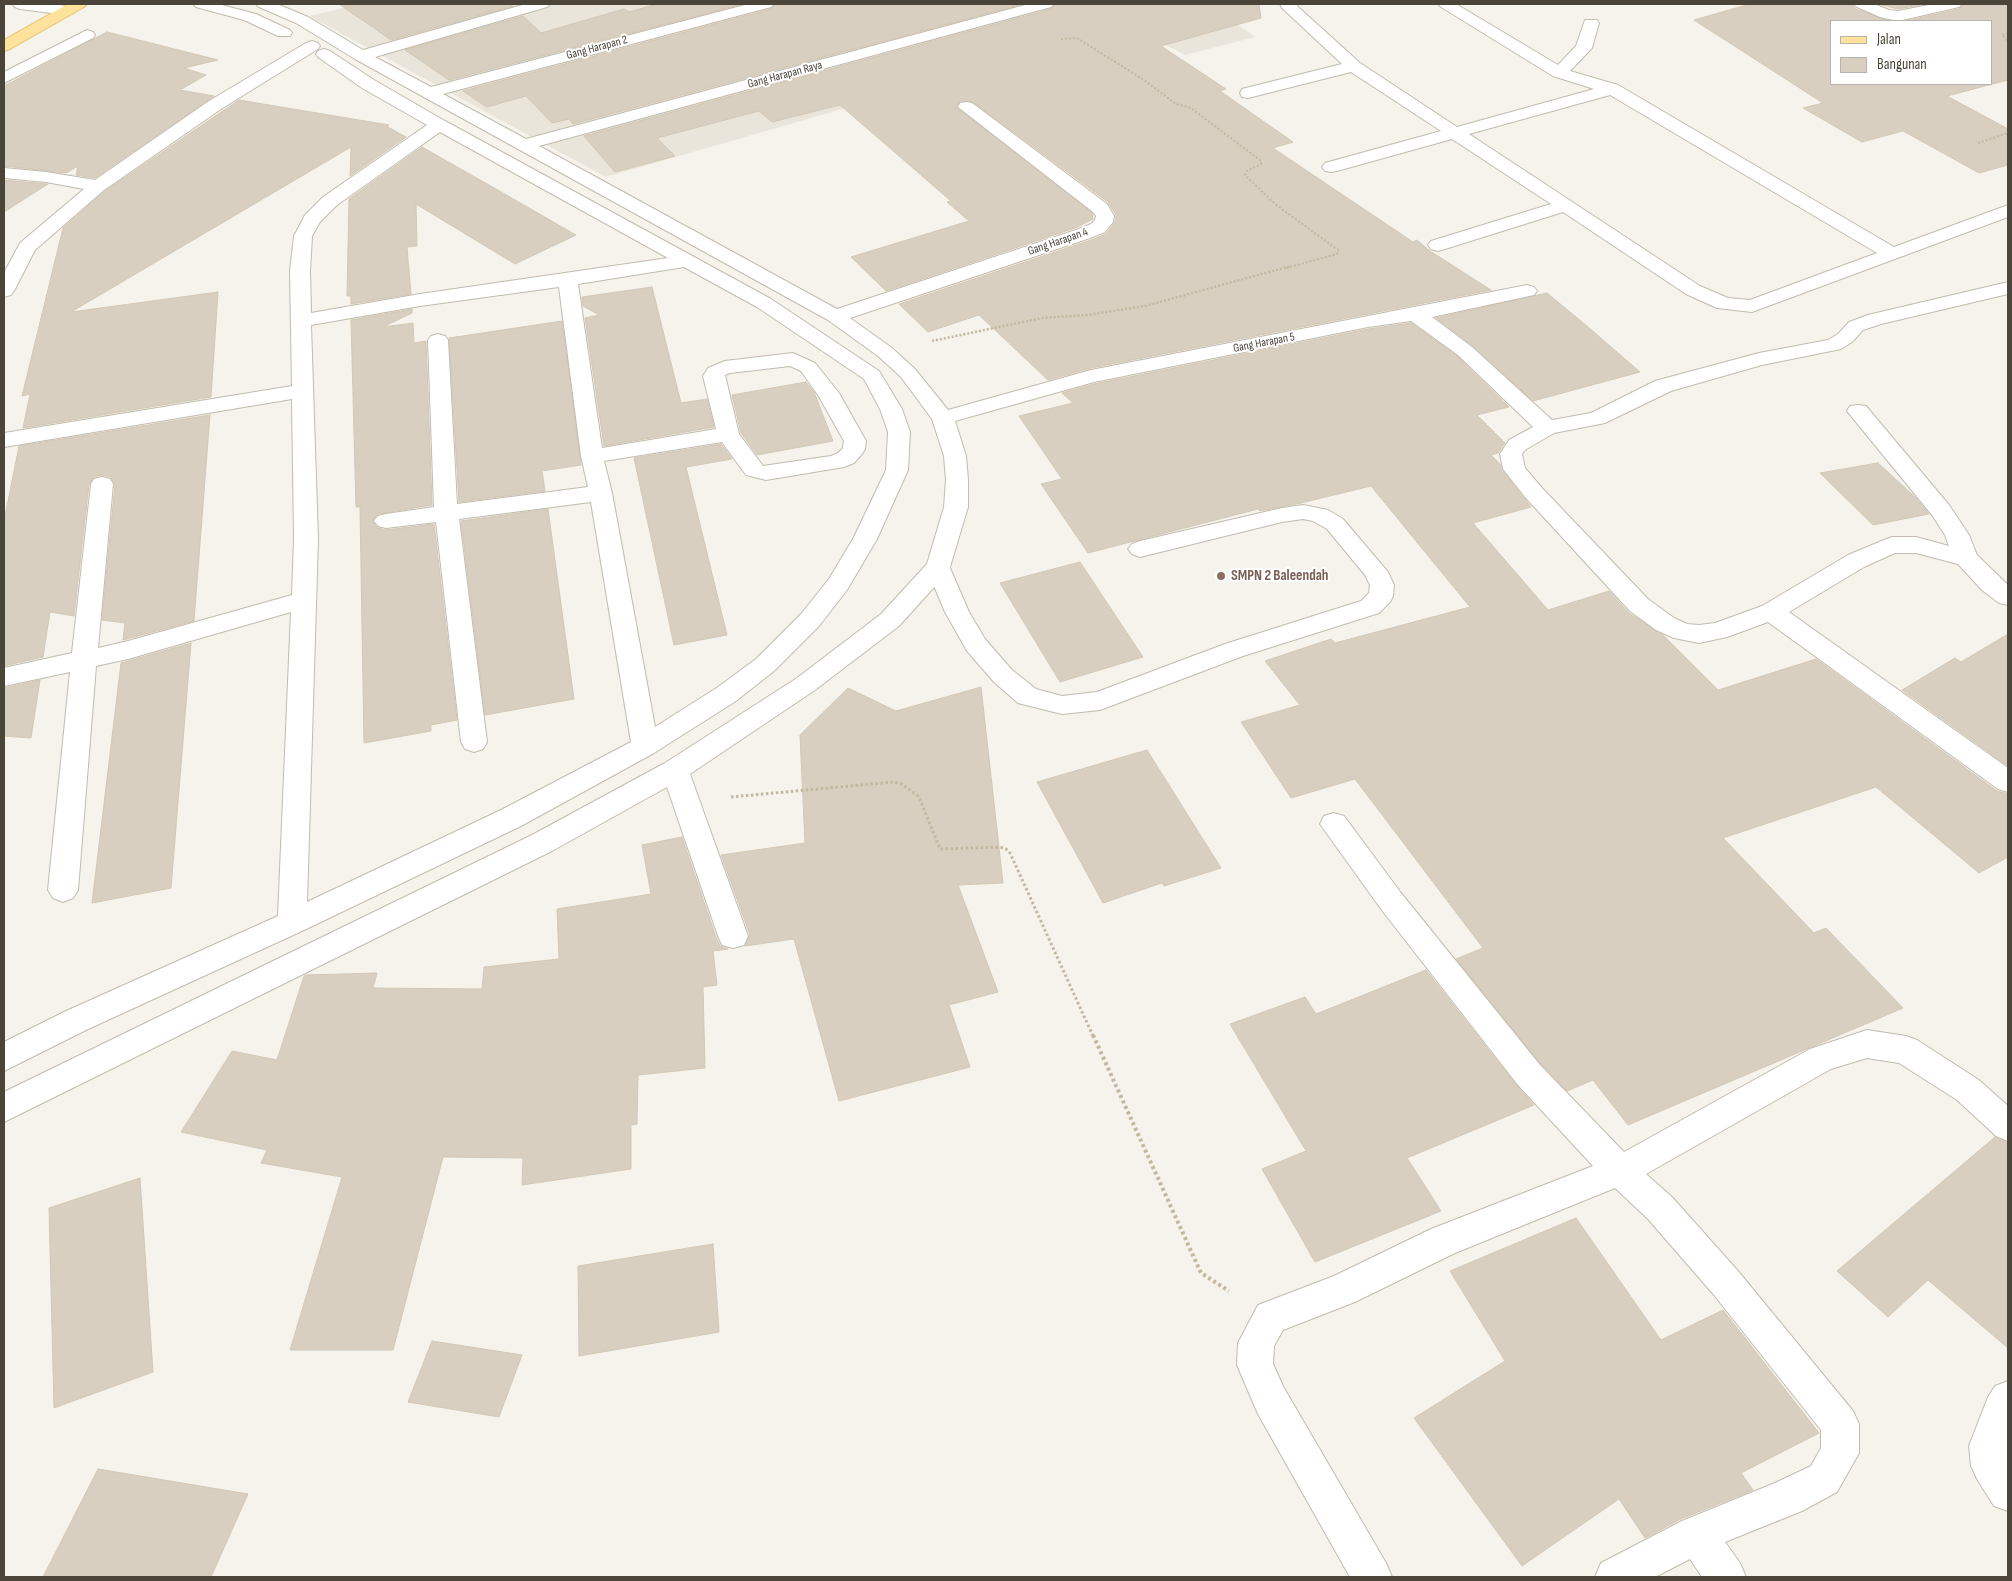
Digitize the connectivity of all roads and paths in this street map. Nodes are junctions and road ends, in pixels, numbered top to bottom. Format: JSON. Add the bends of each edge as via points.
{"nodes":[{"id":1,"x":20,"y":4,"type":"edge"},
{"id":2,"x":201,"y":4,"type":"edge"},
{"id":3,"x":264,"y":4,"type":"edge"},
{"id":4,"x":542,"y":4,"type":"edge"},
{"id":5,"x":766,"y":4,"type":"edge"},
{"id":6,"x":1046,"y":4,"type":"edge"},
{"id":7,"x":1290,"y":4,"type":"edge"},
{"id":8,"x":1446,"y":4,"type":"edge"},
{"id":9,"x":1862,"y":4,"type":"edge"},
{"id":10,"x":1954,"y":4,"type":"edge"},
{"id":11,"x":73,"y":7,"type":"edge"},
{"id":12,"x":1001,"y":16,"type":"junction"},
{"id":13,"x":1591,"y":23,"type":"dead end"},
{"id":14,"x":2008,"y":33,"type":"edge"},
{"id":15,"x":87,"y":35,"type":"dead end"},
{"id":16,"x":2008,"y":41,"type":"edge"},
{"id":17,"x":4,"y":46,"type":"edge"},
{"id":18,"x":312,"y":46,"type":"junction"},
{"id":19,"x":361,"y":56,"type":"junction"},
{"id":20,"x":1354,"y":66,"type":"junction"},
{"id":21,"x":1559,"y":73,"type":"junction"},
{"id":22,"x":4,"y":78,"type":"edge"},
{"id":23,"x":1612,"y":89,"type":"junction"},
{"id":24,"x":428,"y":93,"type":"junction"},
{"id":25,"x":1248,"y":93,"type":"dead end"},
{"id":26,"x":966,"y":107,"type":"dead end"},
{"id":27,"x":439,"y":125,"type":"junction"},
{"id":28,"x":1454,"y":133,"type":"junction"},
{"id":29,"x":2008,"y":133,"type":"edge"},
{"id":30,"x":1978,"y":143,"type":"dead end"},
{"id":31,"x":524,"y":145,"type":"junction"},
{"id":32,"x":1331,"y":167,"type":"dead end"},
{"id":33,"x":4,"y":173,"type":"edge"},
{"id":34,"x":98,"y":186,"type":"junction"},
{"id":35,"x":1565,"y":206,"type":"junction"},
{"id":36,"x":2008,"y":210,"type":"edge"},
{"id":37,"x":1438,"y":245,"type":"dead end"},
{"id":38,"x":4,"y":247,"type":"edge"},
{"id":39,"x":27,"y":247,"type":"junction"},
{"id":40,"x":1891,"y":253,"type":"junction"},
{"id":41,"x":687,"y":261,"type":"junction"},
{"id":42,"x":568,"y":280,"type":"junction"},
{"id":43,"x":2008,"y":288,"type":"edge"},
{"id":44,"x":4,"y":291,"type":"edge"},
{"id":45,"x":1527,"y":291,"type":"dead end"},
{"id":46,"x":1416,"y":314,"type":"junction"},
{"id":47,"x":835,"y":316,"type":"junction"},
{"id":48,"x":302,"y":321,"type":"junction"},
{"id":49,"x":438,"y":340,"type":"dead end"},
{"id":50,"x":886,"y":352,"type":"junction"},
{"id":51,"x":303,"y":391,"type":"junction"},
{"id":52,"x":1858,"y":411,"type":"dead end"},
{"id":53,"x":943,"y":418,"type":"junction"},
{"id":54,"x":1547,"y":428,"type":"junction"},
{"id":55,"x":728,"y":434,"type":"junction"},
{"id":56,"x":4,"y":440,"type":"edge"},
{"id":57,"x":592,"y":456,"type":"junction"},
{"id":58,"x":102,"y":484,"type":"dead end"},
{"id":59,"x":601,"y":493,"type":"junction"},
{"id":60,"x":446,"y":512,"type":"junction"},
{"id":61,"x":386,"y":521,"type":"dead end"},
{"id":62,"x":1140,"y":549,"type":"dead end"},
{"id":63,"x":1966,"y":558,"type":"junction"},
{"id":64,"x":938,"y":567,"type":"junction"},
{"id":65,"x":2008,"y":597,"type":"edge"},
{"id":66,"x":304,"y":600,"type":"junction"},
{"id":67,"x":1771,"y":612,"type":"junction"},
{"id":68,"x":84,"y":660,"type":"junction"},
{"id":69,"x":4,"y":677,"type":"edge"},
{"id":70,"x":474,"y":742,"type":"dead end"},
{"id":71,"x":645,"y":746,"type":"junction"},
{"id":72,"x":675,"y":770,"type":"junction"},
{"id":73,"x":2008,"y":782,"type":"edge"},
{"id":74,"x":685,"y":801,"type":"junction"},
{"id":75,"x":1334,"y":824,"type":"dead end"},
{"id":76,"x":63,"y":890,"type":"dead end"},
{"id":77,"x":292,"y":923,"type":"junction"},
{"id":78,"x":733,"y":936,"type":"dead end"},
{"id":79,"x":4,"y":1057,"type":"edge"},
{"id":80,"x":4,"y":1108,"type":"edge"},
{"id":81,"x":2008,"y":1126,"type":"edge"},
{"id":82,"x":1620,"y":1171,"type":"junction"},
{"id":83,"x":1271,"y":1317,"type":"junction"},
{"id":84,"x":2008,"y":1399,"type":"edge"},
{"id":85,"x":2006,"y":1489,"type":"edge"},
{"id":86,"x":1696,"y":1536,"type":"junction"},
{"id":87,"x":1372,"y":1577,"type":"edge"},
{"id":88,"x":1615,"y":1577,"type":"edge"},
{"id":89,"x":1726,"y":1577,"type":"edge"}],
"edges":[{"from":1,"to":11,"type":"street"},
{"from":2,"to":18,"type":"street","via":[[250,17]]},
{"from":3,"to":19,"type":"street","via":[[302,20]]},
{"from":4,"to":19,"type":"street"},
{"from":5,"to":24,"type":"street","name":"Gang Harapan 2"},
{"from":6,"to":12,"type":"street","name":"Gang Harapan Raya"},
{"from":7,"to":20,"type":"street","via":[[1288,6]]},
{"from":8,"to":21,"type":"street"},
{"from":9,"to":10,"type":"street","via":[[1898,16]]},
{"from":11,"to":17,"type":"main road"},
{"from":12,"to":31,"type":"street","name":"Gang Harapan Raya"},
{"from":12,"to":50,"type":"path","via":[[1045,43],[1077,38],[1176,104],[1191,108],[1261,161],[1245,174],[1275,204],[1338,250],[1337,254],[1145,306],[1042,318]]},
{"from":13,"to":21,"type":"street","via":[[1584,48]]},
{"from":14,"to":16,"type":"path","via":[[2002,35]]},
{"from":15,"to":22,"type":"street"},
{"from":18,"to":27,"type":"street","via":[[368,84]]},
{"from":18,"to":34,"type":"street","via":[[215,105]]},
{"from":19,"to":24,"type":"street"},
{"from":20,"to":25,"type":"street"},
{"from":20,"to":28,"type":"street"},
{"from":21,"to":23,"type":"street"},
{"from":23,"to":28,"type":"street"},
{"from":23,"to":40,"type":"street"},
{"from":24,"to":31,"type":"street"},
{"from":26,"to":47,"type":"street","name":"Gang Harapan 4","via":[[1100,208],[1105,216],[1104,222],[1083,234]]},
{"from":27,"to":41,"type":"street"},
{"from":27,"to":48,"type":"street","via":[[346,189],[312,219],[303,236],[300,262]]},
{"from":28,"to":32,"type":"street"},
{"from":28,"to":35,"type":"street"},
{"from":29,"to":30,"type":"path"},
{"from":31,"to":47,"type":"street"},
{"from":33,"to":34,"type":"street"},
{"from":34,"to":39,"type":"street"},
{"from":35,"to":37,"type":"street"},
{"from":35,"to":40,"type":"street","via":[[1693,290],[1724,304],[1752,306]]},
{"from":36,"to":40,"type":"street"},
{"from":38,"to":39,"type":"street"},
{"from":39,"to":44,"type":"street"},
{"from":41,"to":42,"type":"street"},
{"from":41,"to":71,"type":"street","via":[[764,304],[872,374],[899,432],[898,470],[865,539],[838,584],[810,620],[766,664],[735,688]]},
{"from":42,"to":48,"type":"street","via":[[420,300]]},
{"from":42,"to":57,"type":"street"},
{"from":43,"to":54,"type":"street","via":[[1874,319],[1856,326],[1834,345],[1759,359],[1663,386],[1596,418]]},
{"from":45,"to":46,"type":"street","name":"Gang Harapan 5"},
{"from":46,"to":53,"type":"street","name":"Gang Harapan 5","via":[[1091,376]]},
{"from":46,"to":54,"type":"street","via":[[1465,351]]},
{"from":47,"to":50,"type":"street"},
{"from":48,"to":51,"type":"street"},
{"from":49,"to":60,"type":"street"},
{"from":50,"to":53,"type":"street","via":[[908,373]]},
{"from":51,"to":56,"type":"street"},
{"from":51,"to":66,"type":"street"},
{"from":52,"to":63,"type":"street","via":[[1941,510],[1957,535]]},
{"from":53,"to":64,"type":"street","via":[[955,456],[958,480],[956,506]]},
{"from":54,"to":67,"type":"street","via":[[1517,445],[1511,454],[1514,469],[1639,605],[1665,624],[1682,632],[1699,634],[1718,631]]},
{"from":55,"to":55,"type":"street","via":[[754,470],[766,474],[842,460],[855,445],[828,393],[808,366],[793,359],[725,367],[715,372]]},
{"from":55,"to":57,"type":"street"},
{"from":57,"to":59,"type":"street"},
{"from":58,"to":68,"type":"street"},
{"from":59,"to":60,"type":"street"},
{"from":59,"to":71,"type":"street"},
{"from":60,"to":61,"type":"street"},
{"from":60,"to":70,"type":"street"},
{"from":62,"to":64,"type":"street","via":[[1303,512],[1320,515],[1336,524],[1376,572],[1382,585],[1380,596],[1370,607],[1234,650],[1100,701],[1062,705],[1027,696],[1003,676],[976,645],[957,612]]},
{"from":63,"to":65,"type":"street"},
{"from":63,"to":67,"type":"street","via":[[1916,545],[1892,545],[1856,561]]},
{"from":64,"to":72,"type":"street","via":[[890,620],[806,684]]},
{"from":66,"to":68,"type":"street"},
{"from":66,"to":77,"type":"street"},
{"from":67,"to":73,"type":"street"},
{"from":68,"to":69,"type":"street"},
{"from":68,"to":76,"type":"street"},
{"from":71,"to":77,"type":"street","via":[[511,818]]},
{"from":72,"to":74,"type":"street"},
{"from":72,"to":80,"type":"street","via":[[542,844]]},
{"from":74,"to":78,"type":"street"},
{"from":74,"to":83,"type":"path","via":[[893,782],[902,784],[919,797],[940,849],[1006,848],[1201,1273]]},
{"from":75,"to":82,"type":"street","via":[[1390,901],[1529,1075]]},
{"from":77,"to":79,"type":"street","via":[[75,1021]]},
{"from":81,"to":82,"type":"street","via":[[1968,1090],[1906,1050],[1867,1044],[1821,1058]]},
{"from":82,"to":83,"type":"street","via":[[1443,1241],[1343,1290]]},
{"from":82,"to":86,"type":"street","via":[[1660,1208],[1726,1283],[1840,1424],[1840,1454],[1824,1479]]},
{"from":83,"to":87,"type":"street","via":[[1256,1344],[1255,1365],[1271,1401]]},
{"from":84,"to":85,"type":"street","via":[[1988,1446],[1990,1466]]},
{"from":86,"to":88,"type":"street"},
{"from":86,"to":89,"type":"street"}]}
